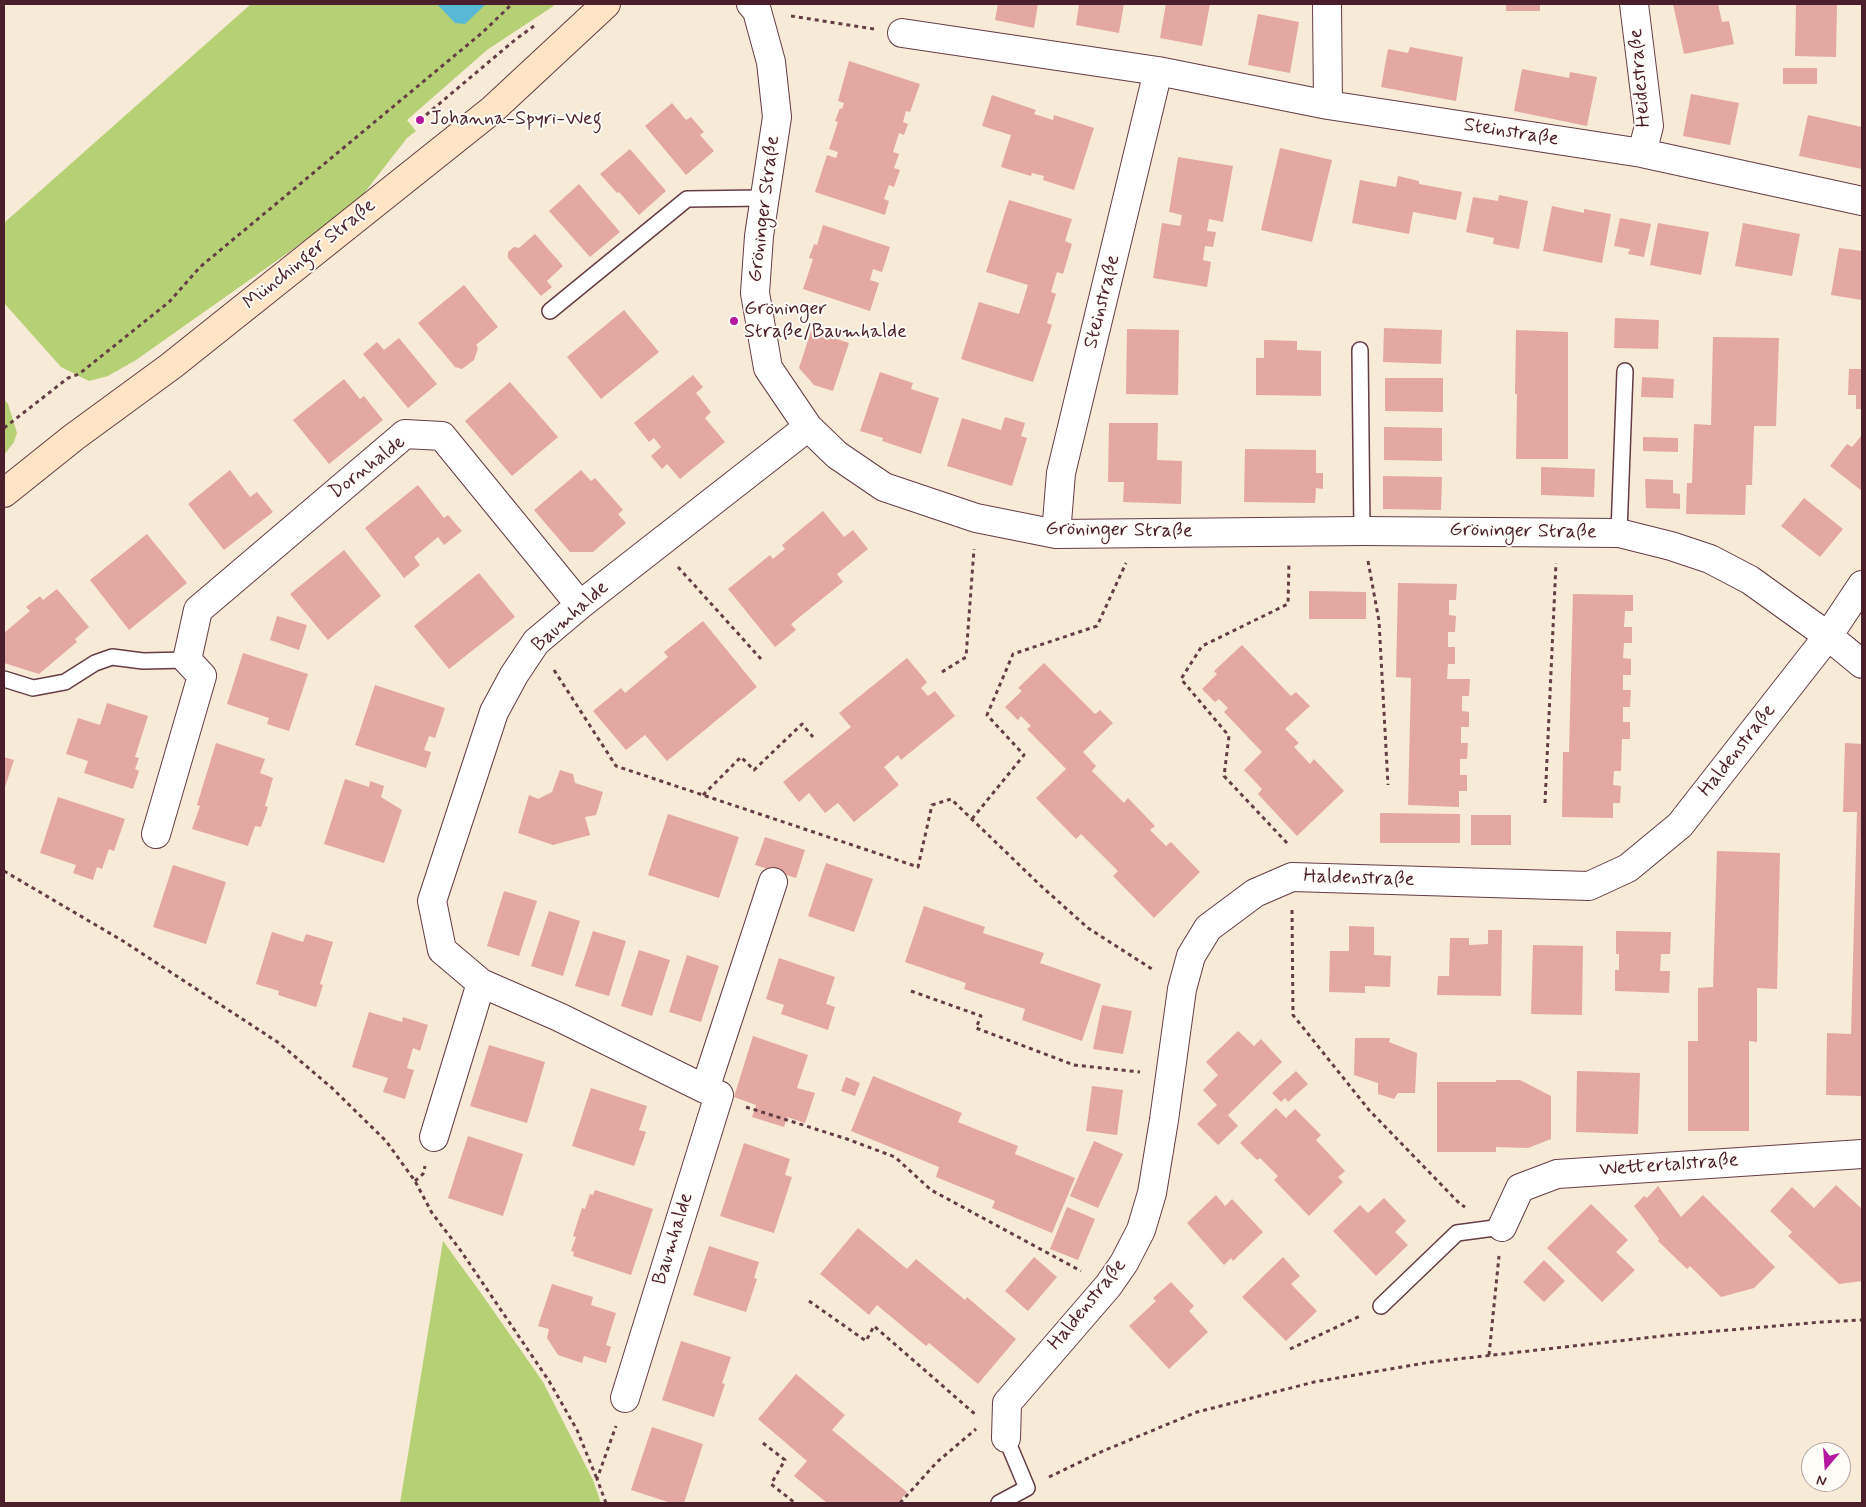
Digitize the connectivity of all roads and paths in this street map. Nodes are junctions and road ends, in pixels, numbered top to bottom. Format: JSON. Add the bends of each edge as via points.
{"nodes":[{"id":1,"x":512,"y":4,"type":"edge"},
{"id":2,"x":606,"y":4,"type":"edge"},
{"id":3,"x":1327,"y":4,"type":"edge"},
{"id":4,"x":1634,"y":4,"type":"edge"},
{"id":5,"x":754,"y":7,"type":"edge"},
{"id":6,"x":539,"y":23,"type":"dead end"},
{"id":7,"x":902,"y":33,"type":"joint"},
{"id":8,"x":1158,"y":71,"type":"junction"},
{"id":9,"x":1328,"y":105,"type":"junction"},
{"id":10,"x":420,"y":120,"type":"dead end"},
{"id":11,"x":1642,"y":152,"type":"junction"},
{"id":12,"x":764,"y":198,"type":"junction"},
{"id":13,"x":1862,"y":201,"type":"edge"},
{"id":14,"x":550,"y":311,"type":"dead end"},
{"id":15,"x":1360,"y":350,"type":"dead end"},
{"id":16,"x":1625,"y":372,"type":"dead end"},
{"id":17,"x":808,"y":427,"type":"junction"},
{"id":18,"x":4,"y":428,"type":"edge"},
{"id":19,"x":4,"y":493,"type":"edge"},
{"id":20,"x":976,"y":518,"type":"junction"},
{"id":21,"x":1289,"y":531,"type":"junction"},
{"id":22,"x":1362,"y":531,"type":"junction"},
{"id":23,"x":1140,"y":533,"type":"junction"},
{"id":24,"x":1558,"y":533,"type":"junction"},
{"id":25,"x":1619,"y":533,"type":"junction"},
{"id":26,"x":1056,"y":534,"type":"junction"},
{"id":27,"x":658,"y":544,"type":"junction"},
{"id":28,"x":1862,"y":585,"type":"edge"},
{"id":29,"x":580,"y":605,"type":"junction"},
{"id":30,"x":1828,"y":636,"type":"junction"},
{"id":31,"x":536,"y":642,"type":"junction"},
{"id":32,"x":761,"y":659,"type":"dead end"},
{"id":33,"x":187,"y":660,"type":"junction"},
{"id":34,"x":1862,"y":664,"type":"edge"},
{"id":35,"x":942,"y":672,"type":"dead end"},
{"id":36,"x":4,"y":679,"type":"edge"},
{"id":37,"x":813,"y":737,"type":"dead end"},
{"id":38,"x":1388,"y":785,"type":"dead end"},
{"id":39,"x":703,"y":795,"type":"junction"},
{"id":40,"x":1545,"y":803,"type":"dead end"},
{"id":41,"x":972,"y":819,"type":"junction"},
{"id":42,"x":156,"y":834,"type":"dead end"},
{"id":43,"x":1287,"y":842,"type":"dead end"},
{"id":44,"x":4,"y":870,"type":"edge"},
{"id":45,"x":1292,"y":877,"type":"junction"},
{"id":46,"x":773,"y":882,"type":"dead end"},
{"id":47,"x":481,"y":982,"type":"junction"},
{"id":48,"x":1182,"y":989,"type":"junction"},
{"id":49,"x":910,"y":991,"type":"dead end"},
{"id":50,"x":1170,"y":1075,"type":"junction"},
{"id":51,"x":712,"y":1092,"type":"junction"},
{"id":52,"x":434,"y":1137,"type":"dead end"},
{"id":53,"x":1862,"y":1154,"type":"edge"},
{"id":54,"x":1502,"y":1227,"type":"junction"},
{"id":55,"x":1108,"y":1286,"type":"junction"},
{"id":56,"x":809,"y":1301,"type":"dead end"},
{"id":57,"x":1381,"y":1306,"type":"joint"},
{"id":58,"x":1862,"y":1320,"type":"edge"},
{"id":59,"x":1290,"y":1349,"type":"dead end"},
{"id":60,"x":1489,"y":1355,"type":"junction"},
{"id":61,"x":625,"y":1398,"type":"joint"},
{"id":62,"x":1007,"y":1403,"type":"junction"},
{"id":63,"x":984,"y":1422,"type":"junction"},
{"id":64,"x":1006,"y":1438,"type":"joint"},
{"id":65,"x":763,"y":1443,"type":"dead end"},
{"id":66,"x":597,"y":1479,"type":"junction"},
{"id":67,"x":1027,"y":1488,"type":"junction"},
{"id":68,"x":606,"y":1503,"type":"edge"},
{"id":69,"x":795,"y":1503,"type":"edge"},
{"id":70,"x":900,"y":1503,"type":"edge"},
{"id":71,"x":999,"y":1503,"type":"edge"}],
"edges":[{"from":1,"to":18,"type":"path","via":[[483,32],[200,267],[169,302],[79,374],[68,378]]},
{"from":2,"to":19,"type":"main road","name":"Münchinger Straße","via":[[492,110],[171,366]]},
{"from":3,"to":9,"type":"street"},
{"from":4,"to":11,"type":"street","name":"Heidestraße","via":[[1649,126]]},
{"from":5,"to":7,"type":"path"},
{"from":5,"to":12,"type":"street","name":"Gröninger Straße","via":[[771,62],[777,117]]},
{"from":6,"to":10,"type":"path","via":[[516,38]]},
{"from":7,"to":8,"type":"street","name":"Steinstraße"},
{"from":8,"to":9,"type":"street","name":"Steinstraße"},
{"from":8,"to":26,"type":"street","name":"Steinstraße","via":[[1062,473]]},
{"from":9,"to":11,"type":"street","name":"Steinstraße"},
{"from":11,"to":13,"type":"street","name":"Steinstraße"},
{"from":12,"to":14,"type":"lane","via":[[687,199]]},
{"from":12,"to":17,"type":"street","name":"Gröninger Straße","via":[[755,293],[768,368]]},
{"from":15,"to":22,"type":"lane"},
{"from":16,"to":25,"type":"lane"},
{"from":17,"to":20,"type":"street","name":"Gröninger Straße","via":[[837,455],[884,487]]},
{"from":17,"to":27,"type":"street","name":"Baumhalde"},
{"from":20,"to":26,"type":"street","name":"Gröninger Straße"},
{"from":20,"to":35,"type":"path","via":[[966,657]]},
{"from":21,"to":22,"type":"street","name":"Gröninger Straße"},
{"from":21,"to":23,"type":"street","name":"Gröninger Straße"},
{"from":21,"to":43,"type":"path","via":[[1288,604],[1202,646],[1181,679],[1229,736],[1224,776]]},
{"from":22,"to":24,"type":"street","name":"Gröninger Straße"},
{"from":22,"to":38,"type":"path","via":[[1378,620]]},
{"from":23,"to":26,"type":"street","name":"Gröninger Straße"},
{"from":23,"to":41,"type":"path","via":[[1097,626],[1013,654],[986,715],[1024,755]]},
{"from":24,"to":25,"type":"street","name":"Gröninger Straße"},
{"from":24,"to":40,"type":"path"},
{"from":25,"to":30,"type":"street","name":"Gröninger Straße","via":[[1710,559],[1750,580]]},
{"from":27,"to":29,"type":"street","name":"Baumhalde"},
{"from":27,"to":32,"type":"path"},
{"from":28,"to":30,"type":"street","name":"Haldenstraße"},
{"from":29,"to":31,"type":"street","name":"Baumhalde"},
{"from":29,"to":33,"type":"street","name":"Dornhalde","via":[[442,436],[405,434],[198,610]]},
{"from":30,"to":34,"type":"street","name":"Gröninger Straße"},
{"from":30,"to":45,"type":"street","name":"Haldenstraße","via":[[1680,825],[1628,868],[1589,886]]},
{"from":31,"to":39,"type":"path","via":[[616,766]]},
{"from":31,"to":47,"type":"street","name":"Baumhalde","via":[[494,712],[432,901],[442,950]]},
{"from":33,"to":36,"type":"lane","via":[[143,661],[112,657],[95,663],[65,682],[33,688]]},
{"from":33,"to":42,"type":"street","via":[[202,676]]},
{"from":37,"to":39,"type":"path","via":[[802,724],[754,770],[741,757]]},
{"from":39,"to":41,"type":"path","via":[[918,866],[932,805],[951,799]]},
{"from":41,"to":48,"type":"path","via":[[1088,928]]},
{"from":44,"to":66,"type":"path","via":[[123,941],[279,1043],[386,1140],[432,1213],[549,1381],[577,1430]]},
{"from":45,"to":48,"type":"street","name":"Haldenstraße","via":[[1255,894],[1208,928],[1191,956]]},
{"from":45,"to":54,"type":"path","via":[[1293,1015],[1368,1110],[1460,1204]]},
{"from":46,"to":51,"type":"street","name":"Baumhalde"},
{"from":47,"to":51,"type":"street","name":"Baumhalde"},
{"from":47,"to":52,"type":"street"},
{"from":48,"to":50,"type":"street","name":"Haldenstraße"},
{"from":49,"to":50,"type":"path","via":[[981,1016],[976,1028],[1074,1065]]},
{"from":50,"to":55,"type":"street","name":"Haldenstraße","via":[[1152,1193],[1141,1230]]},
{"from":51,"to":55,"type":"path","via":[[738,1105],[895,1157],[931,1190]]},
{"from":51,"to":61,"type":"street","name":"Baumhalde"},
{"from":53,"to":54,"type":"street","name":"Wettertalstraße","via":[[1557,1174],[1520,1188]]},
{"from":54,"to":57,"type":"lane","via":[[1457,1233]]},
{"from":54,"to":60,"type":"path"},
{"from":55,"to":62,"type":"street","name":"Haldenstraße"},
{"from":56,"to":63,"type":"path","via":[[866,1341],[874,1326]]},
{"from":57,"to":59,"type":"path"},
{"from":58,"to":60,"type":"path","via":[[1671,1335]]},
{"from":60,"to":67,"type":"path","via":[[1314,1382],[1197,1412],[1103,1451]]},
{"from":61,"to":66,"type":"path"},
{"from":62,"to":63,"type":"path"},
{"from":62,"to":64,"type":"street"},
{"from":63,"to":70,"type":"path","via":[[937,1462]]},
{"from":64,"to":67,"type":"lane"},
{"from":65,"to":69,"type":"path","via":[[785,1460],[771,1484]]},
{"from":66,"to":68,"type":"path"},
{"from":67,"to":71,"type":"lane"}]}
